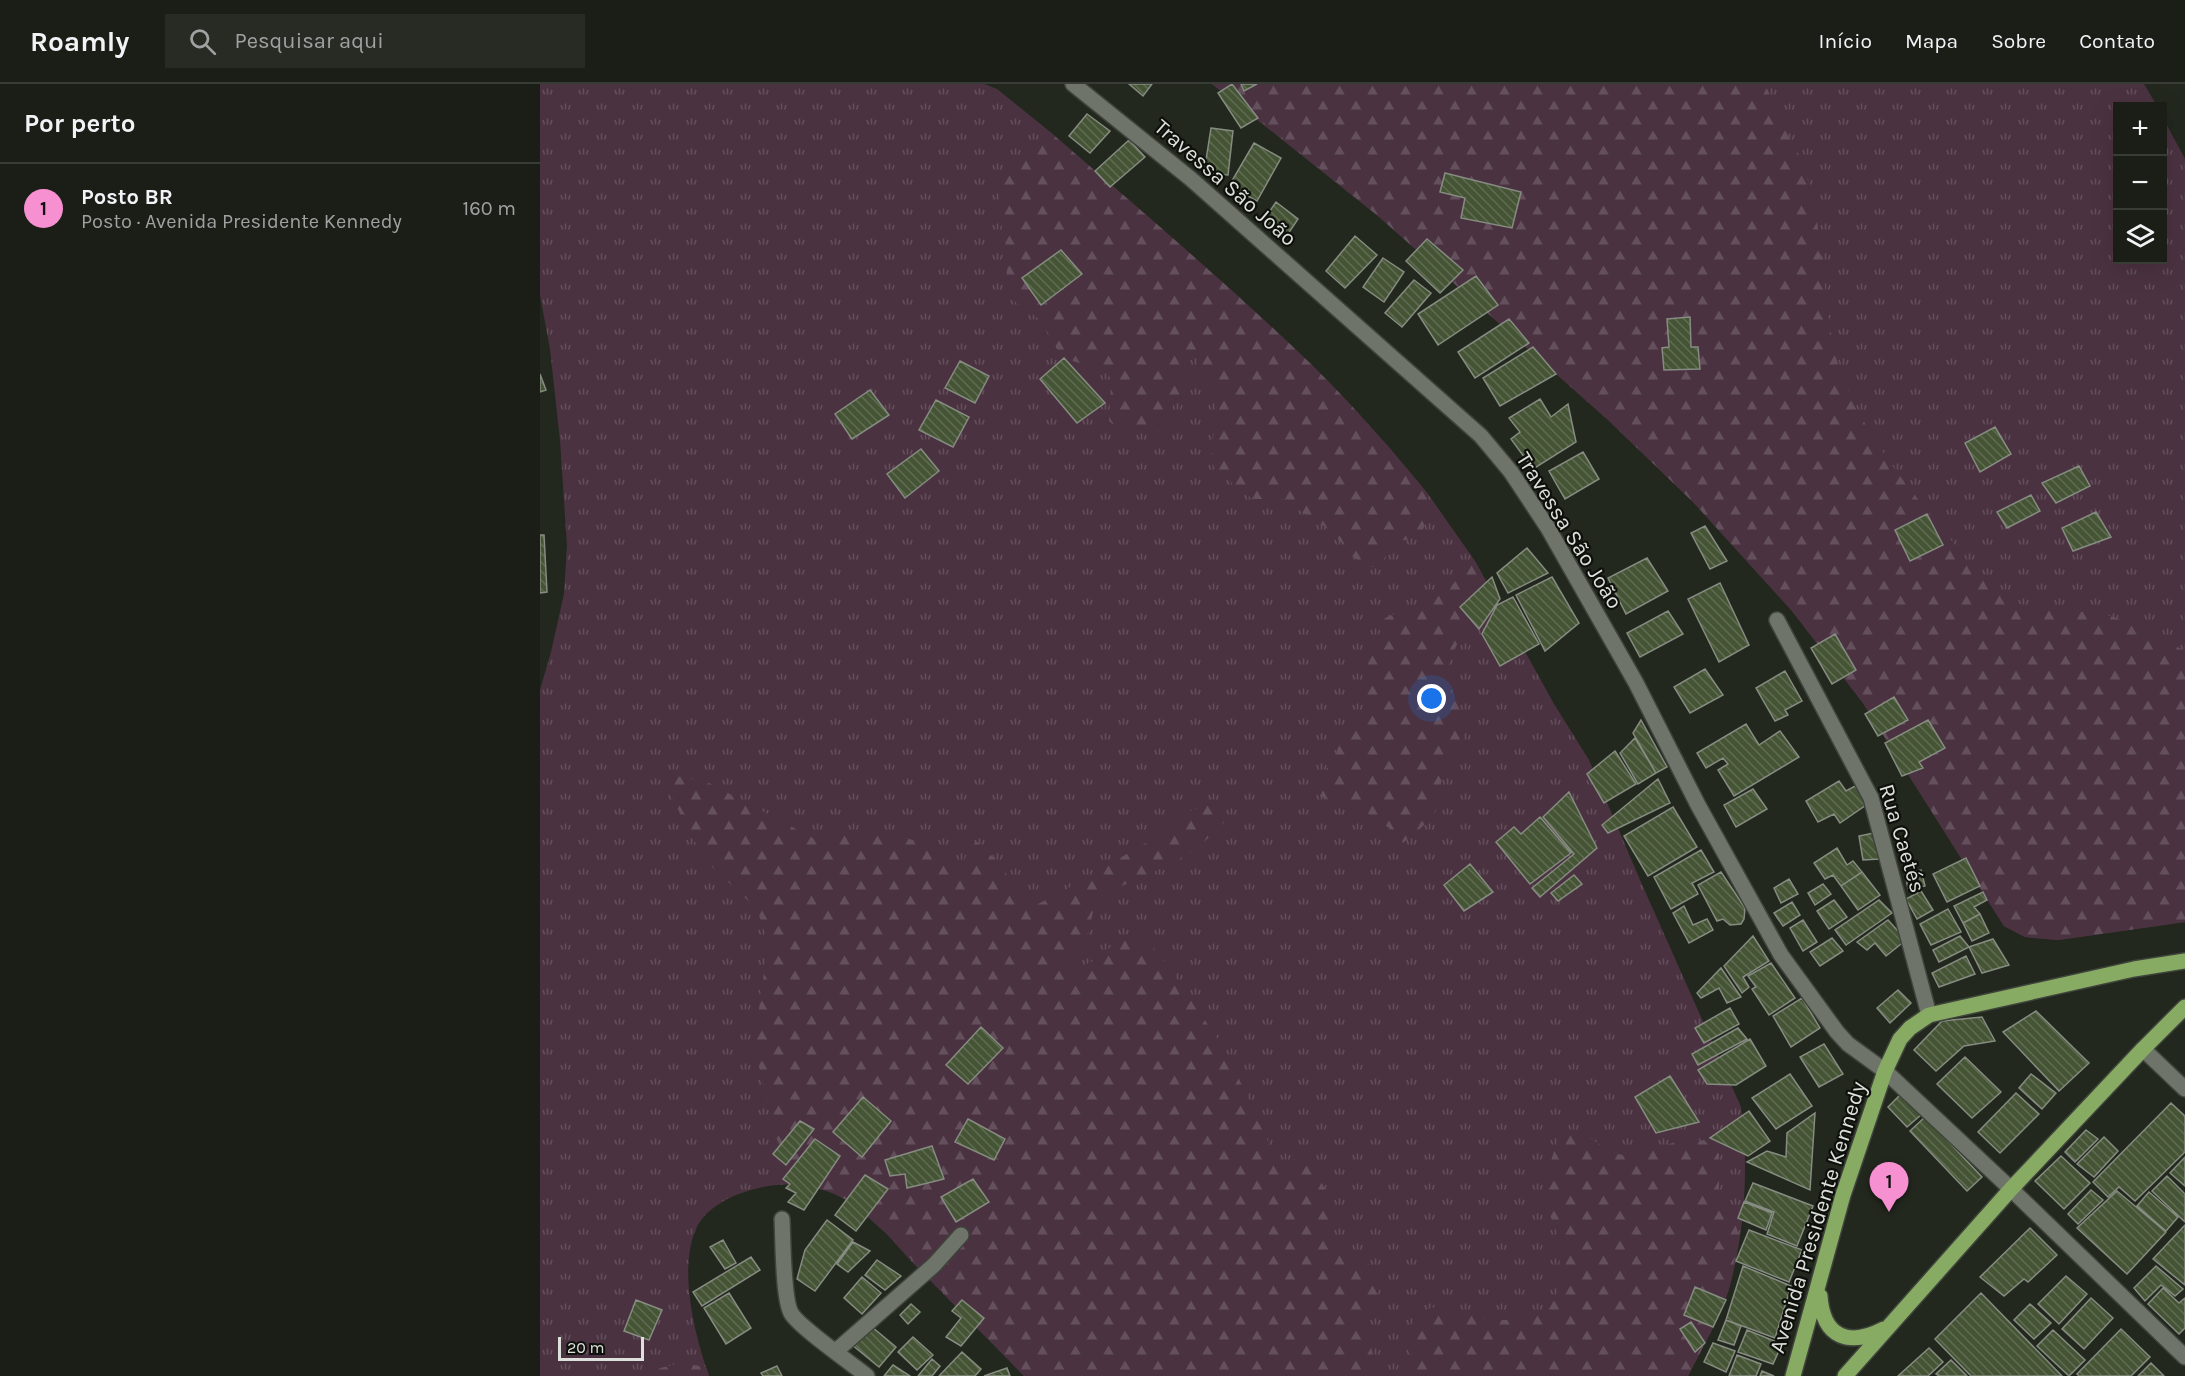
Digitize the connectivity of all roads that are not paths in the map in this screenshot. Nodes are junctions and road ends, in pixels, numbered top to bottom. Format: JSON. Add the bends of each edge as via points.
{"nodes":[{"id":1,"x":1073,"y":84,"type":"edge"},
{"id":2,"x":1777,"y":620,"type":"dead end"},
{"id":3,"x":2185,"y":961,"type":"edge"},
{"id":4,"x":2185,"y":1007,"type":"edge"},
{"id":5,"x":1929,"y":1015,"type":"junction"},
{"id":6,"x":2143,"y":1049,"type":"junction"},
{"id":7,"x":1885,"y":1071,"type":"junction"},
{"id":8,"x":2185,"y":1089,"type":"edge"},
{"id":9,"x":2011,"y":1189,"type":"junction"},
{"id":10,"x":782,"y":1219,"type":"dead end"},
{"id":11,"x":961,"y":1235,"type":"dead end"},
{"id":12,"x":1819,"y":1287,"type":"junction"},
{"id":13,"x":1890,"y":1326,"type":"junction"},
{"id":14,"x":836,"y":1351,"type":"junction"},
{"id":15,"x":2185,"y":1357,"type":"edge"},
{"id":16,"x":867,"y":1376,"type":"edge"},
{"id":17,"x":1793,"y":1376,"type":"edge"},
{"id":18,"x":1845,"y":1376,"type":"edge"}],
"edges":[{"from":1,"to":7,"type":"street","name":"Travessa São João","via":[[1191,179],[1481,436],[1548,528],[1636,683],[1781,955],[1837,1032]]},
{"from":2,"to":5,"type":"street","name":"Rua Caetés","via":[[1872,798]]},
{"from":3,"to":5,"type":"main road","name":"Avenida Presidente Kennedy"},
{"from":4,"to":6,"type":"main road"},
{"from":5,"to":7,"type":"main road","name":"Avenida Presidente Kennedy","via":[[1900,1039]]},
{"from":6,"to":8,"type":"street"},
{"from":6,"to":9,"type":"main road"},
{"from":7,"to":9,"type":"street","name":"Avenida Presidente Kennedy"},
{"from":7,"to":12,"type":"main road","name":"Avenida Presidente Kennedy","via":[[1843,1195]]},
{"from":9,"to":13,"type":"main road"},
{"from":9,"to":15,"type":"street","name":"Avenida Presidente Kennedy"},
{"from":10,"to":14,"type":"street","via":[[791,1313]]},
{"from":11,"to":14,"type":"street","via":[[917,1281]]},
{"from":12,"to":13,"type":"main road","via":[[1824,1319],[1834,1332],[1850,1337],[1867,1336]]},
{"from":12,"to":17,"type":"main road","name":"Avenida Presidente Kennedy"},
{"from":13,"to":18,"type":"main road"},
{"from":14,"to":16,"type":"street"}]}
